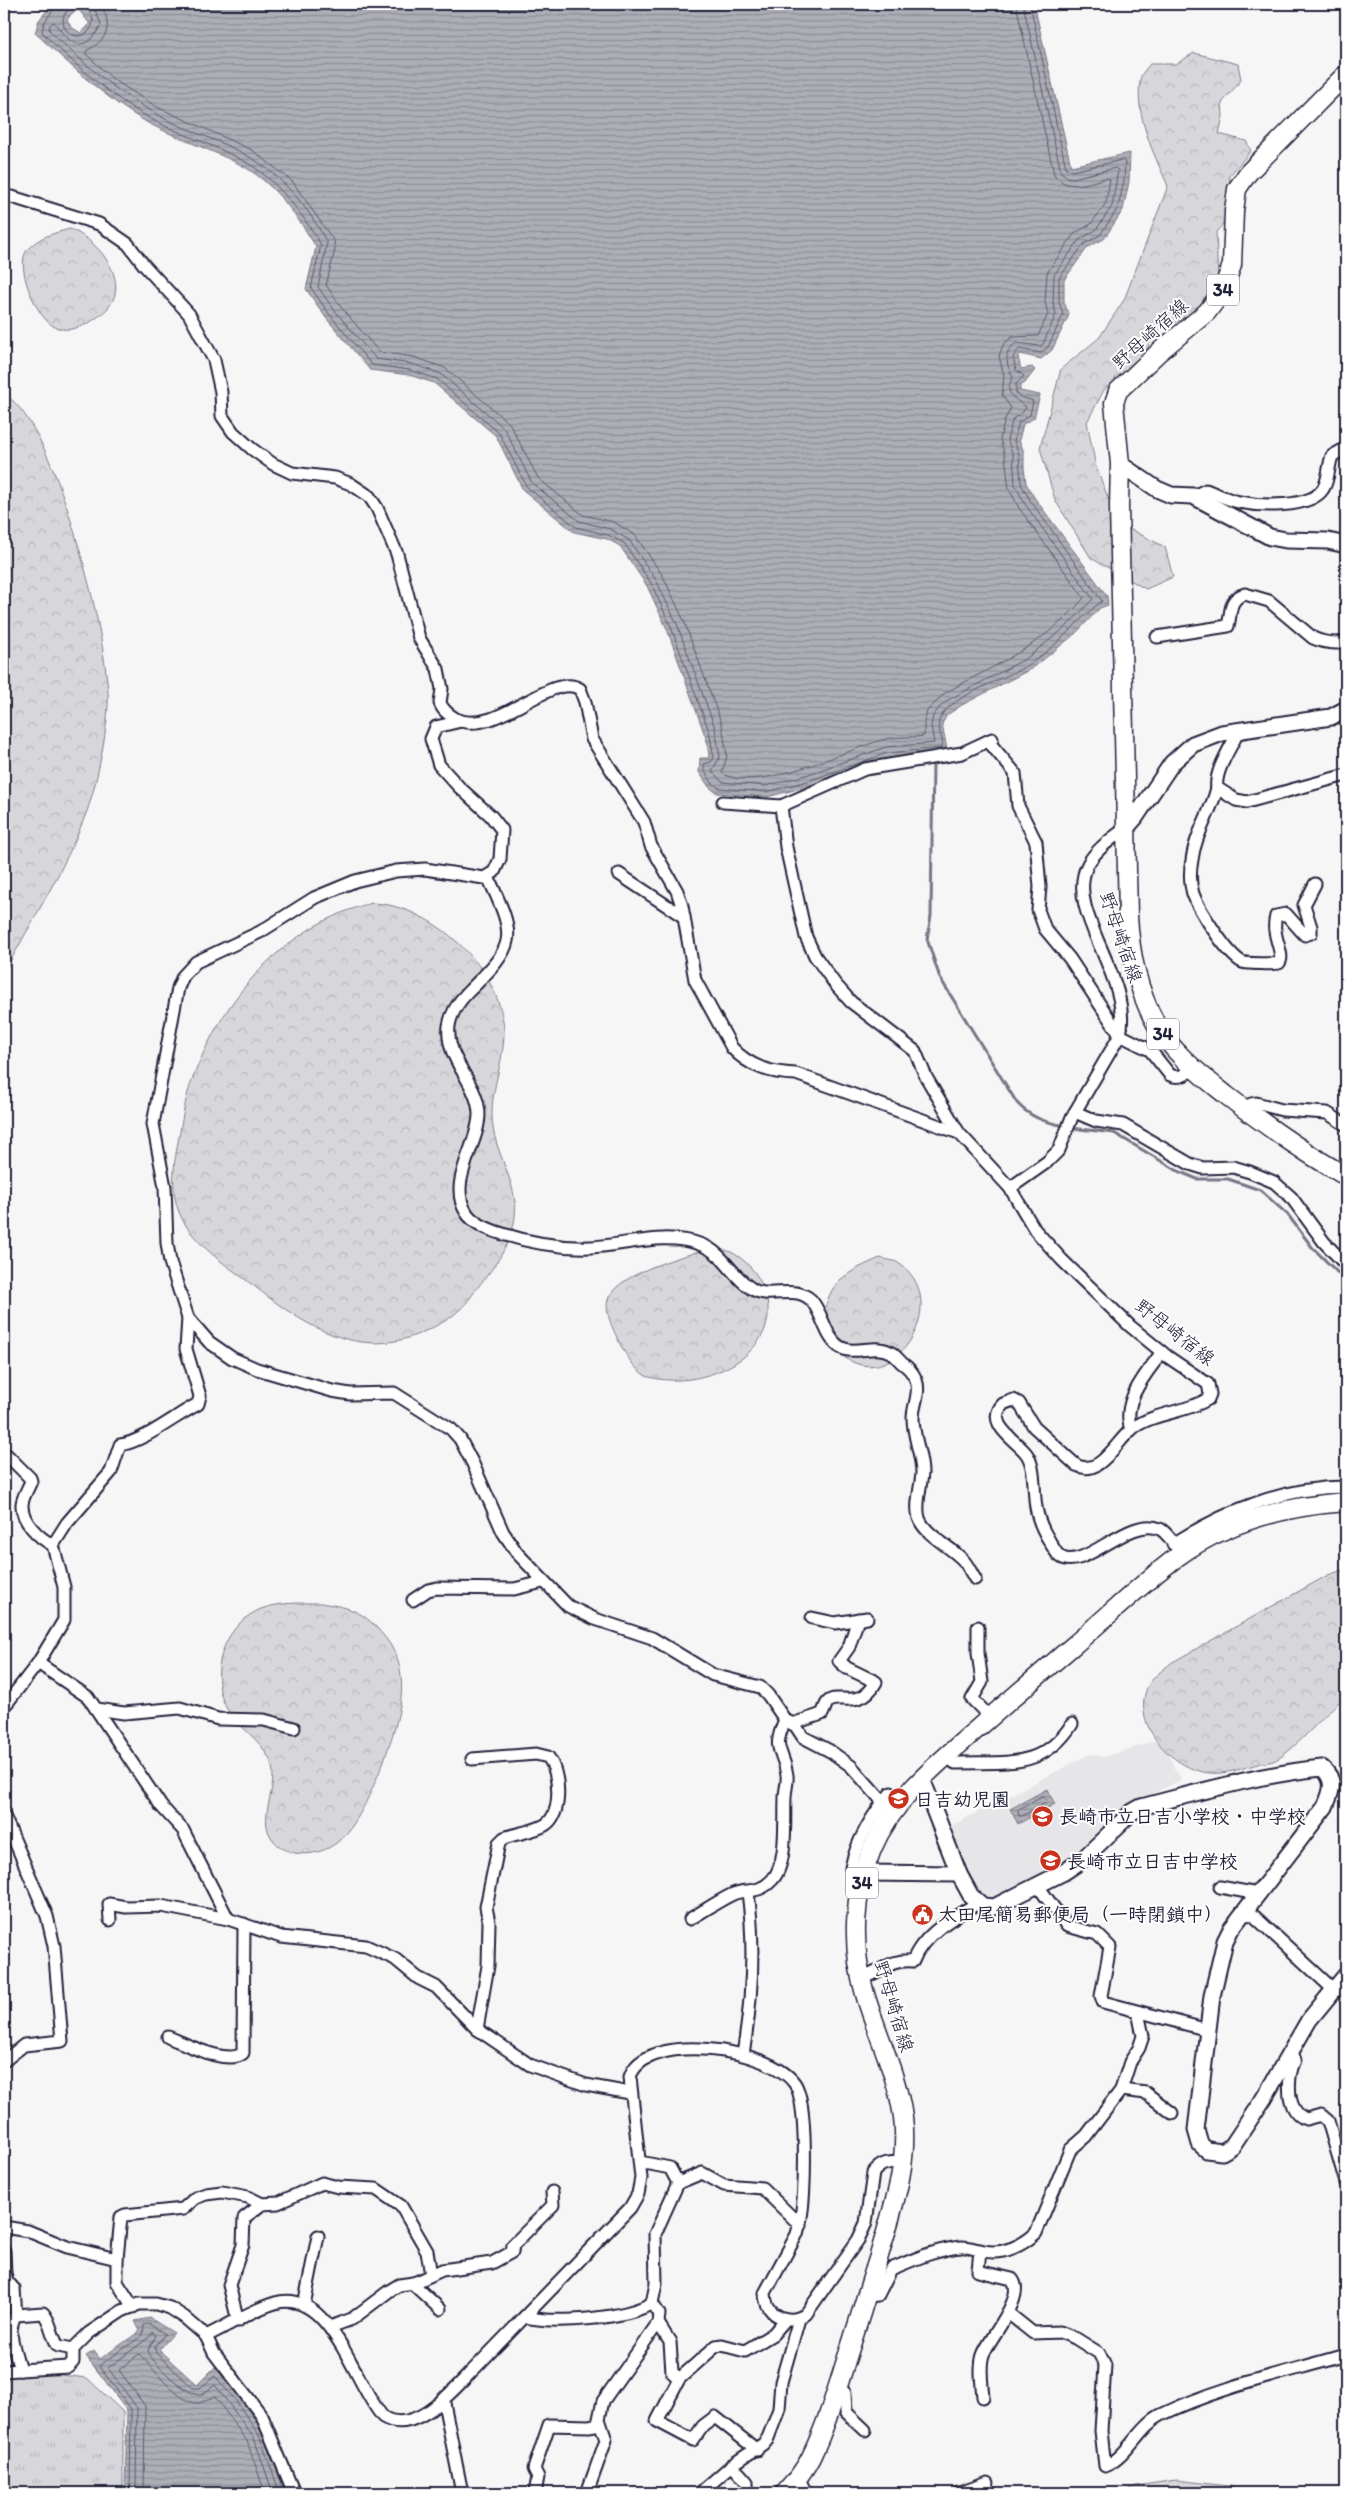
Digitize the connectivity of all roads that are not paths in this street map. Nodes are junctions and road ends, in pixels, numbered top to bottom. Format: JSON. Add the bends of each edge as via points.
{"nodes":[{"id":1,"x":1346,"y":74,"type":"edge"},
{"id":2,"x":4,"y":198,"type":"edge"},
{"id":3,"x":1346,"y":448,"type":"edge"},
{"id":4,"x":1120,"y":464,"type":"junction"},
{"id":5,"x":1193,"y":496,"type":"junction"},
{"id":6,"x":1346,"y":545,"type":"edge"},
{"id":7,"x":1157,"y":637,"type":"dead end"},
{"id":8,"x":1346,"y":642,"type":"edge"},
{"id":9,"x":1346,"y":710,"type":"edge"},
{"id":10,"x":461,"y":721,"type":"junction"},
{"id":11,"x":1239,"y":730,"type":"junction"},
{"id":12,"x":1346,"y":775,"type":"edge"},
{"id":13,"x":1346,"y":781,"type":"edge"},
{"id":14,"x":1318,"y":784,"type":"junction"},
{"id":15,"x":1217,"y":788,"type":"junction"},
{"id":16,"x":723,"y":802,"type":"dead end"},
{"id":17,"x":781,"y":806,"type":"junction"},
{"id":18,"x":1126,"y":827,"type":"junction"},
{"id":19,"x":619,"y":874,"type":"dead end"},
{"id":20,"x":488,"y":877,"type":"junction"},
{"id":21,"x":1315,"y":884,"type":"dead end"},
{"id":22,"x":684,"y":917,"type":"junction"},
{"id":23,"x":1120,"y":1035,"type":"junction"},
{"id":24,"x":1192,"y":1068,"type":"junction"},
{"id":25,"x":1246,"y":1110,"type":"junction"},
{"id":26,"x":1074,"y":1115,"type":"junction"},
{"id":27,"x":1346,"y":1126,"type":"edge"},
{"id":28,"x":960,"y":1133,"type":"junction"},
{"id":29,"x":1346,"y":1176,"type":"edge"},
{"id":30,"x":1010,"y":1188,"type":"junction"},
{"id":31,"x":1346,"y":1265,"type":"edge"},
{"id":32,"x":188,"y":1318,"type":"junction"},
{"id":33,"x":1162,"y":1352,"type":"junction"},
{"id":34,"x":1131,"y":1430,"type":"junction"},
{"id":35,"x":4,"y":1455,"type":"edge"},
{"id":36,"x":1346,"y":1487,"type":"edge"},
{"id":37,"x":1346,"y":1502,"type":"edge"},
{"id":38,"x":53,"y":1545,"type":"junction"},
{"id":39,"x":1177,"y":1549,"type":"junction"},
{"id":40,"x":975,"y":1579,"type":"dead end"},
{"id":41,"x":543,"y":1582,"type":"junction"},
{"id":42,"x":413,"y":1600,"type":"dead end"},
{"id":43,"x":812,"y":1618,"type":"dead end"},
{"id":44,"x":978,"y":1627,"type":"dead end"},
{"id":45,"x":38,"y":1663,"type":"junction"},
{"id":46,"x":4,"y":1707,"type":"edge"},
{"id":47,"x":96,"y":1708,"type":"junction"},
{"id":48,"x":990,"y":1717,"type":"junction"},
{"id":49,"x":789,"y":1722,"type":"junction"},
{"id":50,"x":1072,"y":1724,"type":"dead end"},
{"id":51,"x":294,"y":1728,"type":"dead end"},
{"id":52,"x":946,"y":1756,"type":"junction"},
{"id":53,"x":472,"y":1759,"type":"dead end"},
{"id":54,"x":922,"y":1778,"type":"junction"},
{"id":55,"x":4,"y":1816,"type":"edge"},
{"id":56,"x":864,"y":1874,"type":"junction"},
{"id":57,"x":959,"y":1874,"type":"junction"},
{"id":58,"x":1038,"y":1886,"type":"junction"},
{"id":59,"x":1220,"y":1887,"type":"dead end"},
{"id":60,"x":748,"y":1892,"type":"junction"},
{"id":61,"x":1258,"y":1894,"type":"junction"},
{"id":62,"x":978,"y":1903,"type":"junction"},
{"id":63,"x":1242,"y":1914,"type":"junction"},
{"id":64,"x":228,"y":1919,"type":"junction"},
{"id":65,"x":690,"y":1919,"type":"dead end"},
{"id":66,"x":110,"y":1920,"type":"dead end"},
{"id":67,"x":244,"y":1924,"type":"junction"},
{"id":68,"x":1346,"y":1975,"type":"edge"},
{"id":69,"x":862,"y":1978,"type":"junction"},
{"id":70,"x":1334,"y":1990,"type":"junction"},
{"id":71,"x":1138,"y":2012,"type":"junction"},
{"id":72,"x":477,"y":2029,"type":"junction"},
{"id":73,"x":1208,"y":2030,"type":"junction"},
{"id":74,"x":168,"y":2037,"type":"dead end"},
{"id":75,"x":1291,"y":2052,"type":"junction"},
{"id":76,"x":743,"y":2054,"type":"junction"},
{"id":77,"x":4,"y":2061,"type":"edge"},
{"id":78,"x":1121,"y":2090,"type":"junction"},
{"id":79,"x":630,"y":2093,"type":"junction"},
{"id":80,"x":1172,"y":2113,"type":"dead end"},
{"id":81,"x":640,"y":2162,"type":"junction"},
{"id":82,"x":903,"y":2162,"type":"junction"},
{"id":83,"x":678,"y":2182,"type":"junction"},
{"id":84,"x":1346,"y":2183,"type":"edge"},
{"id":85,"x":552,"y":2192,"type":"dead end"},
{"id":86,"x":262,"y":2204,"type":"junction"},
{"id":87,"x":800,"y":2225,"type":"junction"},
{"id":88,"x":4,"y":2227,"type":"edge"},
{"id":89,"x":4,"y":2234,"type":"edge"},
{"id":90,"x":318,"y":2236,"type":"dead end"},
{"id":91,"x":980,"y":2250,"type":"junction"},
{"id":92,"x":4,"y":2251,"type":"edge"},
{"id":93,"x":117,"y":2259,"type":"junction"},
{"id":94,"x":431,"y":2275,"type":"junction"},
{"id":95,"x":412,"y":2283,"type":"junction"},
{"id":96,"x":7,"y":2286,"type":"edge"},
{"id":97,"x":867,"y":2296,"type":"junction"},
{"id":98,"x":652,"y":2303,"type":"junction"},
{"id":99,"x":304,"y":2305,"type":"junction"},
{"id":100,"x":133,"y":2307,"type":"junction"},
{"id":101,"x":440,"y":2309,"type":"dead end"},
{"id":102,"x":1008,"y":2313,"type":"junction"},
{"id":103,"x":16,"y":2315,"type":"junction"},
{"id":104,"x":525,"y":2317,"type":"junction"},
{"id":105,"x":799,"y":2319,"type":"junction"},
{"id":106,"x":786,"y":2320,"type":"junction"},
{"id":107,"x":238,"y":2321,"type":"junction"},
{"id":108,"x":658,"y":2323,"type":"junction"},
{"id":109,"x":330,"y":2327,"type":"junction"},
{"id":110,"x":206,"y":2336,"type":"junction"},
{"id":111,"x":73,"y":2349,"type":"junction"},
{"id":112,"x":1346,"y":2354,"type":"edge"},
{"id":113,"x":20,"y":2370,"type":"junction"},
{"id":114,"x":4,"y":2371,"type":"edge"},
{"id":115,"x":679,"y":2378,"type":"junction"},
{"id":116,"x":838,"y":2385,"type":"junction"},
{"id":117,"x":983,"y":2397,"type":"dead end"},
{"id":118,"x":443,"y":2398,"type":"junction"},
{"id":119,"x":600,"y":2424,"type":"junction"},
{"id":120,"x":865,"y":2430,"type":"dead end"},
{"id":121,"x":756,"y":2450,"type":"junction"},
{"id":122,"x":732,"y":2465,"type":"junction"},
{"id":123,"x":988,"y":2483,"type":"dead end"},
{"id":124,"x":802,"y":2486,"type":"edge"},
{"id":125,"x":294,"y":2493,"type":"edge"},
{"id":126,"x":462,"y":2493,"type":"edge"},
{"id":127,"x":535,"y":2493,"type":"edge"},
{"id":128,"x":587,"y":2493,"type":"edge"},
{"id":129,"x":700,"y":2493,"type":"edge"},
{"id":130,"x":747,"y":2493,"type":"edge"},
{"id":131,"x":785,"y":2493,"type":"edge"},
{"id":132,"x":959,"y":2493,"type":"edge"}],
"edges":[{"from":1,"to":4,"type":"main road","name":"野母崎宿線","number":"34","via":[[1248,173],[1237,189],[1232,265],[1222,292],[1207,312],[1118,391],[1114,416]]},
{"from":2,"to":10,"type":"street","via":[[12,197],[99,224],[128,244],[189,314],[214,360],[222,416],[233,432],[277,466],[292,473],[335,478],[369,496],[397,554],[418,638],[438,669],[442,689],[440,703],[449,715]]},
{"from":3,"to":5,"type":"street","via":[[1332,456],[1326,482],[1313,499],[1298,503],[1238,502],[1206,490]]},
{"from":4,"to":5,"type":"street","via":[[1157,489],[1172,495]]},
{"from":4,"to":18,"type":"main road","name":"野母崎宿線","number":"34"},
{"from":5,"to":6,"type":"street","via":[[1270,537]]},
{"from":7,"to":8,"type":"street","via":[[1228,626],[1230,606],[1245,594],[1269,601],[1321,642]]},
{"from":9,"to":11,"type":"street","name":"野母崎宿線","via":[[1331,717]]},
{"from":10,"to":20,"type":"street","via":[[436,726],[431,738],[435,758],[442,770],[492,816],[502,830],[500,859]]},
{"from":10,"to":22,"type":"street","via":[[480,722],[500,716],[557,688],[569,685],[580,689],[592,739],[644,822],[651,846],[677,891]]},
{"from":11,"to":15,"type":"street","via":[[1217,773]]},
{"from":11,"to":18,"type":"street","name":"野母崎宿線","via":[[1205,738],[1185,750],[1160,777]]},
{"from":12,"to":14,"type":"street"},
{"from":13,"to":14,"type":"street","via":[[1326,786]]},
{"from":14,"to":15,"type":"street","via":[[1247,802],[1236,800]]},
{"from":15,"to":21,"type":"street","via":[[1197,836],[1191,880],[1193,893],[1225,947],[1247,964],[1279,963],[1281,955],[1273,931],[1276,916],[1286,914],[1305,935],[1311,933],[1304,906]]},
{"from":16,"to":17,"type":"street"},
{"from":17,"to":23,"type":"street","via":[[866,769],[962,753],[990,740],[1015,773],[1018,806],[1036,842],[1040,886],[1038,910],[1045,929],[1070,959]]},
{"from":17,"to":28,"type":"street","via":[[800,915],[815,956],[850,1002],[915,1052],[926,1077]]},
{"from":18,"to":23,"type":"street","name":"野母崎宿線","number":"34","via":[[1095,855],[1084,873],[1083,882],[1091,926],[1109,963],[1119,997]]},
{"from":18,"to":24,"type":"main road","name":"野母崎宿線","number":"34","via":[[1131,956],[1155,1022],[1170,1045]]},
{"from":19,"to":22,"type":"street"},
{"from":20,"to":32,"type":"street","via":[[425,869],[355,881],[314,898],[260,932],[196,962],[183,976],[178,988],[153,1124],[164,1187],[170,1262]]},
{"from":20,"to":40,"type":"street","via":[[507,921],[507,948],[462,997],[449,1026],[451,1049],[478,1100],[479,1122],[460,1189],[468,1215],[495,1232],[536,1243],[591,1247],[664,1238],[703,1245],[720,1256],[753,1290],[805,1296],[820,1312],[839,1347],[889,1351],[911,1370],[918,1383],[913,1421],[922,1470],[920,1520],[964,1561]]},
{"from":22,"to":28,"type":"street","via":[[695,980],[732,1048],[747,1063],[796,1074]]},
{"from":23,"to":24,"type":"street","via":[[1150,1050],[1170,1075],[1184,1075]]},
{"from":23,"to":26,"type":"street","name":"野母崎宿線","number":"34"},
{"from":24,"to":25,"type":"main road","name":"野母崎宿線","number":"34"},
{"from":25,"to":27,"type":"street","via":[[1251,1104],[1262,1103],[1282,1110],[1327,1114]]},
{"from":25,"to":29,"type":"main road","name":"野母崎宿線","number":"34","via":[[1272,1131]]},
{"from":26,"to":30,"type":"street","name":"野母崎宿線","number":"34","via":[[1058,1150],[1047,1162]]},
{"from":26,"to":31,"type":"street","via":[[1123,1126],[1190,1164],[1203,1168],[1233,1167],[1274,1182],[1291,1197],[1324,1242]]},
{"from":28,"to":30,"type":"street"},
{"from":30,"to":33,"type":"street","name":"野母崎宿線","via":[[1036,1230],[1062,1260],[1093,1292]]},
{"from":32,"to":38,"type":"street","via":[[186,1349],[200,1396],[198,1404],[134,1443],[120,1445],[111,1472],[67,1523]]},
{"from":32,"to":41,"type":"street","via":[[209,1342],[232,1358],[257,1369],[332,1391],[394,1393],[451,1429],[473,1464],[503,1532]]},
{"from":33,"to":34,"type":"street","via":[[1134,1392],[1128,1422]]},
{"from":33,"to":34,"type":"street","name":"野母崎宿線","via":[[1208,1384],[1210,1394],[1197,1406],[1173,1412]]},
{"from":34,"to":39,"type":"street","name":"野母崎宿線","via":[[1096,1466],[1083,1468],[1041,1434],[1017,1401],[1003,1404],[997,1415],[1001,1427],[1029,1457],[1039,1522],[1063,1558],[1079,1558],[1143,1527],[1158,1528]]},
{"from":35,"to":38,"type":"street","via":[[30,1478],[22,1511],[36,1533]]},
{"from":36,"to":39,"type":"street","via":[[1295,1491],[1242,1507],[1202,1526]]},
{"from":37,"to":39,"type":"main road","name":"野母崎宿線","number":"34","via":[[1310,1504],[1252,1519]]},
{"from":38,"to":45,"type":"street","via":[[64,1587],[64,1620]]},
{"from":39,"to":48,"type":"main road","name":"野母崎宿線","number":"34"},
{"from":41,"to":42,"type":"street","via":[[514,1589],[437,1588]]},
{"from":41,"to":49,"type":"street","via":[[568,1606],[594,1619],[652,1638],[713,1675],[760,1687]]},
{"from":43,"to":49,"type":"street","via":[[834,1623],[863,1619],[840,1661],[847,1668],[876,1682],[862,1699],[832,1700],[826,1704],[822,1714]]},
{"from":44,"to":48,"type":"street","via":[[982,1682],[972,1699]]},
{"from":45,"to":46,"type":"street"},
{"from":45,"to":47,"type":"street","via":[[88,1697]]},
{"from":47,"to":51,"type":"street","via":[[124,1713],[180,1708],[218,1719],[264,1720]]},
{"from":47,"to":64,"type":"street","via":[[161,1806],[183,1830]]},
{"from":48,"to":52,"type":"main road","name":"野母崎宿線","number":"34"},
{"from":49,"to":56,"type":"street","via":[[803,1737],[830,1751],[887,1797],[854,1856],[851,1868]]},
{"from":49,"to":60,"type":"street","via":[[779,1735],[777,1747],[787,1777],[785,1831],[780,1859],[772,1880]]},
{"from":50,"to":52,"type":"street","via":[[1053,1748],[1024,1761],[955,1763]]},
{"from":52,"to":54,"type":"main road","name":"野母崎宿線","number":"34"},
{"from":53,"to":72,"type":"street","via":[[548,1756],[559,1784],[553,1816],[548,1823],[504,1838],[499,1843],[486,1907],[488,1966]]},
{"from":54,"to":56,"type":"main road","name":"野母崎宿線","number":"34","via":[[880,1832]]},
{"from":54,"to":57,"type":"street"},
{"from":55,"to":77,"type":"street","via":[[47,1916],[54,1946],[62,2041],[24,2045]]},
{"from":56,"to":57,"type":"street"},
{"from":56,"to":69,"type":"main road","name":"野母崎宿線","number":"34","via":[[856,1916],[856,1949]]},
{"from":57,"to":62,"type":"street"},
{"from":58,"to":61,"type":"street","via":[[1082,1860],[1141,1807],[1322,1768],[1332,1782],[1325,1807]]},
{"from":58,"to":62,"type":"street","via":[[994,1907]]},
{"from":58,"to":71,"type":"street","via":[[1067,1926],[1097,1934],[1110,1947],[1101,1996],[1103,2002]]},
{"from":59,"to":61,"type":"street"},
{"from":60,"to":65,"type":"street","via":[[731,1894]]},
{"from":60,"to":76,"type":"street","via":[[752,1922],[749,2015]]},
{"from":61,"to":63,"type":"street"},
{"from":62,"to":69,"type":"street","via":[[935,1933],[916,1951],[913,1961],[894,1961]]},
{"from":63,"to":70,"type":"street","via":[[1253,1915]]},
{"from":63,"to":73,"type":"street","via":[[1225,1941]]},
{"from":64,"to":66,"type":"street","via":[[161,1906],[109,1904]]},
{"from":64,"to":67,"type":"street"},
{"from":67,"to":72,"type":"street","via":[[281,1937],[366,1946],[396,1959],[418,1978],[436,1987]]},
{"from":67,"to":74,"type":"street","via":[[243,2053],[238,2058],[227,2058]]},
{"from":68,"to":70,"type":"street"},
{"from":69,"to":82,"type":"main road","name":"野母崎宿線","number":"34","via":[[901,2104]]},
{"from":70,"to":75,"type":"street","via":[[1309,2020]]},
{"from":71,"to":73,"type":"street"},
{"from":71,"to":78,"type":"street","via":[[1142,2036]]},
{"from":72,"to":79,"type":"street","via":[[530,2065],[586,2085]]},
{"from":73,"to":75,"type":"street","via":[[1196,2130],[1200,2144],[1215,2152],[1228,2149],[1237,2140]]},
{"from":75,"to":84,"type":"street","via":[[1294,2060],[1287,2086],[1296,2112],[1306,2119],[1322,2115],[1328,2121]]},
{"from":76,"to":79,"type":"street","via":[[712,2049],[645,2058],[632,2071]]},
{"from":76,"to":87,"type":"street","via":[[766,2061],[783,2071],[796,2085],[801,2097],[804,2118]]},
{"from":78,"to":80,"type":"street","via":[[1146,2093]]},
{"from":78,"to":91,"type":"street","via":[[1086,2136],[1070,2150],[1036,2233],[1028,2241],[1009,2250]]},
{"from":79,"to":81,"type":"street"},
{"from":81,"to":83,"type":"street","via":[[670,2168]]},
{"from":81,"to":104,"type":"street","via":[[640,2184],[630,2208]]},
{"from":82,"to":97,"type":"main road","name":"野母崎宿線","number":"34"},
{"from":82,"to":105,"type":"street","via":[[886,2162],[873,2173],[866,2223],[858,2240],[806,2314]]},
{"from":83,"to":87,"type":"street","via":[[702,2173],[724,2185],[762,2188]]},
{"from":83,"to":98,"type":"street","via":[[655,2234],[656,2284]]},
{"from":85,"to":94,"type":"street","via":[[553,2205],[512,2245],[512,2252],[492,2263],[461,2266]]},
{"from":86,"to":93,"type":"street","via":[[248,2197],[222,2192],[200,2195],[183,2209],[125,2215],[121,2217]]},
{"from":86,"to":94,"type":"street","via":[[278,2203],[322,2183],[376,2189],[400,2206],[428,2251]]},
{"from":86,"to":107,"type":"street","via":[[244,2218],[243,2245],[229,2285]]},
{"from":87,"to":106,"type":"street","via":[[765,2293],[768,2306]]},
{"from":88,"to":89,"type":"street"},
{"from":88,"to":93,"type":"street","via":[[28,2231],[67,2246]]},
{"from":90,"to":99,"type":"street"},
{"from":91,"to":97,"type":"street","via":[[963,2246],[911,2260],[890,2269],[878,2294]]},
{"from":91,"to":102,"type":"street","via":[[978,2271],[1016,2283]]},
{"from":92,"to":96,"type":"street"},
{"from":93,"to":100,"type":"street","via":[[116,2282]]},
{"from":94,"to":95,"type":"street"},
{"from":95,"to":101,"type":"street"},
{"from":95,"to":109,"type":"street","via":[[389,2290],[352,2319]]},
{"from":96,"to":103,"type":"street","via":[[14,2290]]},
{"from":97,"to":116,"type":"main road","name":"野母崎宿線","number":"34"},
{"from":98,"to":104,"type":"street","via":[[622,2314],[577,2320]]},
{"from":98,"to":108,"type":"street","via":[[659,2314]]},
{"from":99,"to":107,"type":"street","via":[[276,2302]]},
{"from":99,"to":109,"type":"street"},
{"from":100,"to":110,"type":"street","via":[[147,2303],[170,2308]]},
{"from":100,"to":111,"type":"street","via":[[89,2333]]},
{"from":102,"to":112,"type":"street","via":[[1033,2333],[1060,2332],[1099,2353],[1105,2365],[1101,2431],[1105,2466],[1166,2413],[1210,2394]]},
{"from":102,"to":117,"type":"street","via":[[982,2357]]},
{"from":103,"to":111,"type":"street","via":[[44,2313],[58,2346]]},
{"from":103,"to":113,"type":"street","via":[[12,2328]]},
{"from":104,"to":118,"type":"street"},
{"from":105,"to":106,"type":"street"},
{"from":105,"to":121,"type":"street","via":[[781,2382],[777,2416],[768,2438]]},
{"from":106,"to":115,"type":"street","via":[[773,2334],[745,2351],[716,2346]]},
{"from":107,"to":110,"type":"street"},
{"from":108,"to":115,"type":"street","via":[[670,2342],[670,2365],[674,2376]]},
{"from":108,"to":119,"type":"street","via":[[603,2401]]},
{"from":109,"to":118,"type":"street","via":[[382,2417],[399,2423],[412,2420]]},
{"from":110,"to":125,"type":"street","via":[[214,2353],[262,2416]]},
{"from":111,"to":113,"type":"street","via":[[73,2362],[68,2367]]},
{"from":113,"to":114,"type":"street"},
{"from":115,"to":121,"type":"street","via":[[657,2421],[693,2440],[715,2416]]},
{"from":116,"to":120,"type":"street","via":[[845,2393],[846,2412]]},
{"from":116,"to":124,"type":"main road","name":"野母崎宿線","number":"34"},
{"from":118,"to":126,"type":"street"},
{"from":119,"to":127,"type":"street","via":[[549,2425],[534,2469],[538,2477]]},
{"from":119,"to":128,"type":"street","via":[[606,2440]]},
{"from":121,"to":122,"type":"street"},
{"from":122,"to":129,"type":"street"},
{"from":122,"to":130,"type":"street","via":[[747,2482]]},
{"from":123,"to":132,"type":"street"},
{"from":124,"to":131,"type":"main road","name":"野母崎宿線","number":"34"}]}
